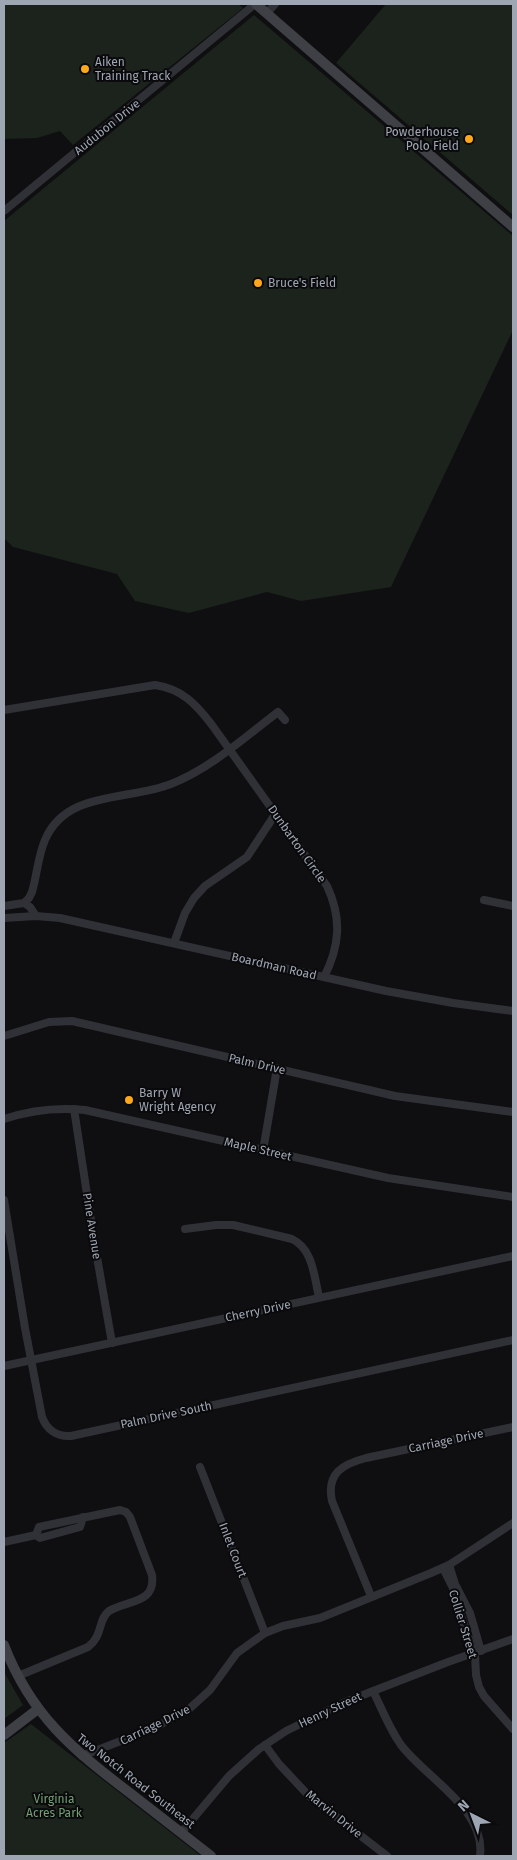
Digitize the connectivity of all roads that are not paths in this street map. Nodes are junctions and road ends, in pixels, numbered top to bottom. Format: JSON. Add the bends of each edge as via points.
{"nodes":[{"id":1,"x":256,"y":4,"type":"edge"},
{"id":2,"x":275,"y":4,"type":"edge"},
{"id":3,"x":267,"y":13,"type":"junction"},
{"id":4,"x":4,"y":211,"type":"edge"},
{"id":5,"x":513,"y":227,"type":"edge"},
{"id":6,"x":4,"y":710,"type":"edge"},
{"id":7,"x":285,"y":720,"type":"dead end"},
{"id":8,"x":230,"y":749,"type":"junction"},
{"id":9,"x":276,"y":813,"type":"junction"},
{"id":10,"x":484,"y":900,"type":"dead end"},
{"id":11,"x":24,"y":903,"type":"junction"},
{"id":12,"x":4,"y":906,"type":"edge"},
{"id":13,"x":513,"y":906,"type":"edge"},
{"id":14,"x":36,"y":916,"type":"junction"},
{"id":15,"x":4,"y":918,"type":"edge"},
{"id":16,"x":174,"y":943,"type":"junction"},
{"id":17,"x":324,"y":977,"type":"junction"},
{"id":18,"x":513,"y":1010,"type":"edge"},
{"id":19,"x":4,"y":1036,"type":"edge"},
{"id":20,"x":277,"y":1068,"type":"junction"},
{"id":21,"x":74,"y":1109,"type":"junction"},
{"id":22,"x":513,"y":1112,"type":"edge"},
{"id":23,"x":4,"y":1118,"type":"edge"},
{"id":24,"x":263,"y":1151,"type":"junction"},
{"id":25,"x":513,"y":1197,"type":"edge"},
{"id":26,"x":4,"y":1200,"type":"edge"},
{"id":27,"x":184,"y":1229,"type":"dead end"},
{"id":28,"x":513,"y":1256,"type":"edge"},
{"id":29,"x":319,"y":1297,"type":"junction"},
{"id":30,"x":513,"y":1340,"type":"edge"},
{"id":31,"x":112,"y":1343,"type":"junction"},
{"id":32,"x":31,"y":1361,"type":"junction"},
{"id":33,"x":4,"y":1366,"type":"edge"},
{"id":34,"x":513,"y":1426,"type":"edge"},
{"id":35,"x":200,"y":1467,"type":"dead end"},
{"id":36,"x":513,"y":1523,"type":"edge"},
{"id":37,"x":4,"y":1542,"type":"edge"},
{"id":38,"x":446,"y":1566,"type":"junction"},
{"id":39,"x":371,"y":1596,"type":"junction"},
{"id":40,"x":265,"y":1633,"type":"junction"},
{"id":41,"x":513,"y":1639,"type":"edge"},
{"id":42,"x":4,"y":1645,"type":"edge"},
{"id":43,"x":478,"y":1652,"type":"junction"},
{"id":44,"x":18,"y":1676,"type":"junction"},
{"id":45,"x":373,"y":1691,"type":"junction"},
{"id":46,"x":38,"y":1709,"type":"junction"},
{"id":47,"x":513,"y":1729,"type":"edge"},
{"id":48,"x":4,"y":1735,"type":"edge"},
{"id":49,"x":265,"y":1745,"type":"junction"},
{"id":50,"x":82,"y":1756,"type":"junction"},
{"id":51,"x":181,"y":1833,"type":"junction"},
{"id":52,"x":211,"y":1856,"type":"edge"},
{"id":53,"x":388,"y":1856,"type":"edge"},
{"id":54,"x":480,"y":1856,"type":"edge"}],
"edges":[{"from":1,"to":3,"type":"street"},
{"from":1,"to":4,"type":"street","name":"Audubon Drive"},
{"from":2,"to":3,"type":"street"},
{"from":3,"to":5,"type":"street"},
{"from":6,"to":8,"type":"street","name":"Dunbarton Circle","via":[[128,688],[162,686],[182,693],[194,702]]},
{"from":7,"to":8,"type":"street","via":[[278,712]]},
{"from":8,"to":9,"type":"street","name":"Dunbarton Circle"},
{"from":8,"to":11,"type":"street","via":[[171,784],[146,792],[86,802],[67,811],[44,841],[32,892]]},
{"from":9,"to":16,"type":"street","via":[[248,857],[205,886],[194,898]]},
{"from":9,"to":17,"type":"street","name":"Dunbarton Circle","via":[[327,886],[336,908],[336,943]]},
{"from":10,"to":13,"type":"street"},
{"from":11,"to":12,"type":"street"},
{"from":11,"to":14,"type":"street"},
{"from":14,"to":15,"type":"street","name":"Boardman Road"},
{"from":14,"to":16,"type":"street","name":"Boardman Road","via":[[60,918]]},
{"from":16,"to":17,"type":"street","name":"Boardman Road"},
{"from":17,"to":18,"type":"street","name":"Boardman Road","via":[[452,1003]]},
{"from":19,"to":20,"type":"street","name":"Palm Drive","via":[[49,1022],[72,1021]]},
{"from":20,"to":22,"type":"street","name":"Palm Drive","via":[[395,1096]]},
{"from":20,"to":24,"type":"street"},
{"from":21,"to":23,"type":"street","name":"Maple Street","via":[[41,1110]]},
{"from":21,"to":24,"type":"street","name":"Maple Street"},
{"from":21,"to":31,"type":"street","name":"Pine Avenue"},
{"from":24,"to":25,"type":"street","name":"Maple Street","via":[[388,1178]]},
{"from":26,"to":32,"type":"street","name":"Palm Drive South"},
{"from":27,"to":29,"type":"street","via":[[234,1225],[292,1238],[304,1247],[309,1256]]},
{"from":28,"to":29,"type":"street","name":"Cherry Drive"},
{"from":29,"to":31,"type":"street","name":"Cherry Drive"},
{"from":30,"to":32,"type":"street","name":"Palm Drive South","via":[[66,1436],[53,1432],[44,1422]]},
{"from":31,"to":32,"type":"street","name":"Cherry Drive"},
{"from":32,"to":33,"type":"street","name":"Cherry Drive"},
{"from":34,"to":39,"type":"street","name":"Carriage Drive","via":[[350,1462],[338,1471],[331,1485],[332,1501]]},
{"from":35,"to":40,"type":"street","name":"Inlet Court"},
{"from":36,"to":38,"type":"street","name":"Carriage Drive"},
{"from":37,"to":44,"type":"street","via":[[36,1535],[39,1527],[120,1510],[130,1517],[153,1584],[145,1598],[110,1610],[104,1616],[94,1643]]},
{"from":38,"to":39,"type":"street","name":"Carriage Drive"},
{"from":38,"to":43,"type":"street","name":"Collier Street","via":[[470,1614]]},
{"from":39,"to":40,"type":"street","name":"Carriage Drive","via":[[320,1618]]},
{"from":40,"to":50,"type":"street","name":"Carriage Drive","via":[[237,1653],[210,1690],[190,1709],[147,1731]]},
{"from":41,"to":43,"type":"street","name":"Henry Street"},
{"from":42,"to":44,"type":"street","name":"Two Notch Road Southeast"},
{"from":43,"to":45,"type":"street","name":"Henry Street"},
{"from":43,"to":47,"type":"street","name":"Collier Street","via":[[477,1681],[481,1692]]},
{"from":44,"to":46,"type":"street","name":"Two Notch Road Southeast"},
{"from":45,"to":49,"type":"street","name":"Henry Street","via":[[300,1723]]},
{"from":45,"to":54,"type":"street","via":[[402,1745],[471,1818],[480,1837]]},
{"from":46,"to":48,"type":"street"},
{"from":46,"to":50,"type":"street","name":"Two Notch Road Southeast"},
{"from":49,"to":51,"type":"street","name":"Henry Street","via":[[229,1776]]},
{"from":49,"to":53,"type":"street","name":"Marvin Drive","via":[[309,1796]]},
{"from":50,"to":51,"type":"street","name":"Two Notch Road Southeast"},
{"from":51,"to":52,"type":"street","name":"Two Notch Road Southeast"}]}
